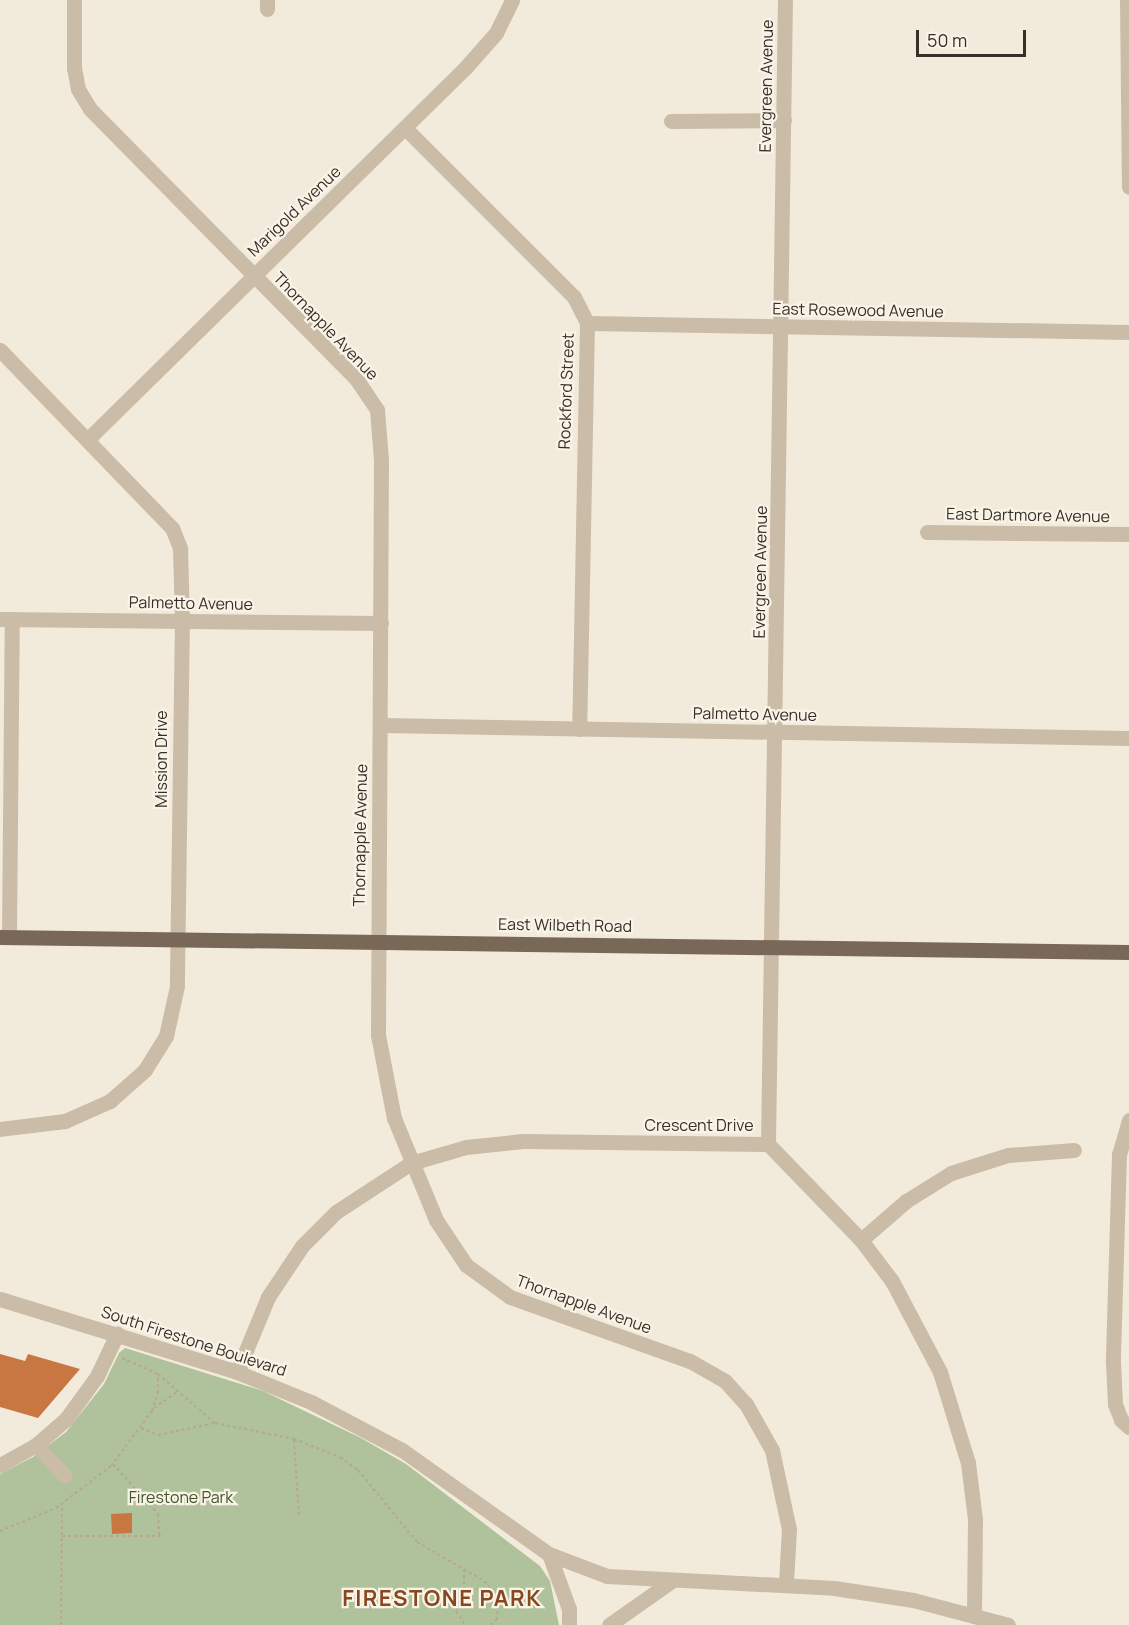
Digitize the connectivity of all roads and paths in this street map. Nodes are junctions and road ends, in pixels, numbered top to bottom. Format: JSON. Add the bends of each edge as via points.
{"nodes":[{"id":1,"x":74,"y":0,"type":"edge"},
{"id":2,"x":512,"y":0,"type":"edge"},
{"id":3,"x":785,"y":0,"type":"edge"},
{"id":4,"x":1127,"y":0,"type":"edge"},
{"id":5,"x":784,"y":120,"type":"junction"},
{"id":6,"x":671,"y":121,"type":"dead end"},
{"id":7,"x":405,"y":128,"type":"junction"},
{"id":8,"x":1129,"y":128,"type":"edge"},
{"id":9,"x":1129,"y":187,"type":"edge"},
{"id":10,"x":252,"y":276,"type":"junction"},
{"id":11,"x":587,"y":323,"type":"junction"},
{"id":12,"x":781,"y":327,"type":"junction"},
{"id":13,"x":1129,"y":332,"type":"edge"},
{"id":14,"x":0,"y":350,"type":"edge"},
{"id":15,"x":88,"y":438,"type":"junction"},
{"id":16,"x":927,"y":532,"type":"dead end"},
{"id":17,"x":1129,"y":534,"type":"edge"},
{"id":18,"x":182,"y":618,"type":"junction"},
{"id":19,"x":6,"y":619,"type":"edge"},
{"id":20,"x":381,"y":623,"type":"junction"},
{"id":21,"x":380,"y":725,"type":"junction"},
{"id":22,"x":579,"y":729,"type":"junction"},
{"id":23,"x":776,"y":733,"type":"junction"},
{"id":24,"x":1129,"y":738,"type":"edge"},
{"id":25,"x":4,"y":937,"type":"edge"},
{"id":26,"x":177,"y":938,"type":"junction"},
{"id":27,"x":377,"y":940,"type":"junction"},
{"id":28,"x":772,"y":946,"type":"junction"},
{"id":29,"x":1129,"y":952,"type":"edge"},
{"id":30,"x":1129,"y":1120,"type":"edge"},
{"id":31,"x":0,"y":1129,"type":"edge"},
{"id":32,"x":768,"y":1144,"type":"junction"},
{"id":33,"x":1074,"y":1150,"type":"dead end"},
{"id":34,"x":411,"y":1163,"type":"junction"},
{"id":35,"x":861,"y":1240,"type":"junction"},
{"id":36,"x":0,"y":1299,"type":"edge"},
{"id":37,"x":117,"y":1334,"type":"junction"},
{"id":38,"x":108,"y":1354,"type":"junction"},
{"id":39,"x":237,"y":1372,"type":"junction"},
{"id":40,"x":158,"y":1374,"type":"junction"},
{"id":41,"x":178,"y":1391,"type":"junction"},
{"id":42,"x":152,"y":1411,"type":"junction"},
{"id":43,"x":215,"y":1423,"type":"junction"},
{"id":44,"x":1129,"y":1427,"type":"edge"},
{"id":45,"x":141,"y":1428,"type":"junction"},
{"id":46,"x":294,"y":1439,"type":"junction"},
{"id":47,"x":36,"y":1445,"type":"junction"},
{"id":48,"x":113,"y":1463,"type":"junction"},
{"id":49,"x":0,"y":1465,"type":"edge"},
{"id":50,"x":65,"y":1476,"type":"dead end"},
{"id":51,"x":62,"y":1504,"type":"junction"},
{"id":52,"x":299,"y":1518,"type":"dead end"},
{"id":53,"x":0,"y":1531,"type":"edge"},
{"id":54,"x":62,"y":1536,"type":"junction"},
{"id":55,"x":549,"y":1554,"type":"junction"},
{"id":56,"x":464,"y":1569,"type":"junction"},
{"id":57,"x":670,"y":1582,"type":"junction"},
{"id":58,"x":786,"y":1583,"type":"junction"},
{"id":59,"x":488,"y":1588,"type":"junction"},
{"id":60,"x":464,"y":1590,"type":"junction"},
{"id":61,"x":974,"y":1616,"type":"junction"},
{"id":62,"x":61,"y":1625,"type":"edge"},
{"id":63,"x":465,"y":1625,"type":"edge"},
{"id":64,"x":490,"y":1625,"type":"edge"},
{"id":65,"x":569,"y":1625,"type":"edge"},
{"id":66,"x":609,"y":1625,"type":"edge"},
{"id":67,"x":1008,"y":1625,"type":"edge"}],
"edges":[{"from":1,"to":10,"type":"street","name":"Thornapple Avenue","via":[[74,68],[82,98]]},
{"from":2,"to":7,"type":"street","name":"Marigold Avenue","via":[[488,43]]},
{"from":3,"to":5,"type":"street","name":"Evergreen Avenue"},
{"from":4,"to":8,"type":"street"},
{"from":5,"to":6,"type":"street"},
{"from":5,"to":12,"type":"street","name":"Evergreen Avenue"},
{"from":7,"to":10,"type":"street","name":"Marigold Avenue"},
{"from":7,"to":11,"type":"street","name":"Rockford Street","via":[[574,297]]},
{"from":8,"to":9,"type":"street"},
{"from":10,"to":15,"type":"street","name":"Marigold Avenue"},
{"from":10,"to":20,"type":"street","name":"Thornapple Avenue","via":[[357,380],[377,410],[381,440]]},
{"from":11,"to":12,"type":"street","name":"East Rosewood Avenue"},
{"from":11,"to":22,"type":"street","name":"Rockford Street"},
{"from":12,"to":13,"type":"street","name":"East Rosewood Avenue"},
{"from":12,"to":23,"type":"street","name":"Evergreen Avenue"},
{"from":14,"to":15,"type":"street","name":"Mission Drive"},
{"from":15,"to":18,"type":"street","name":"Mission Drive","via":[[172,528],[180,548]]},
{"from":16,"to":17,"type":"street","name":"East Dartmore Avenue"},
{"from":18,"to":19,"type":"street","name":"Palmetto Avenue"},
{"from":18,"to":20,"type":"street","name":"Palmetto Avenue"},
{"from":18,"to":26,"type":"street","name":"Mission Drive"},
{"from":19,"to":25,"type":"street"},
{"from":20,"to":21,"type":"street","name":"Thornapple Avenue"},
{"from":21,"to":22,"type":"street","name":"Palmetto Avenue"},
{"from":21,"to":27,"type":"street","name":"Thornapple Avenue"},
{"from":22,"to":23,"type":"street","name":"Palmetto Avenue"},
{"from":23,"to":24,"type":"street","name":"Palmetto Avenue"},
{"from":23,"to":28,"type":"street","name":"Evergreen Avenue"},
{"from":25,"to":26,"type":"main road","name":"East Wilbeth Road"},
{"from":26,"to":27,"type":"main road","name":"East Wilbeth Road"},
{"from":26,"to":31,"type":"street","name":"Mission Drive","via":[[172,1016],[145,1070],[129,1086],[86,1113],[34,1127]]},
{"from":27,"to":28,"type":"main road","name":"East Wilbeth Road"},
{"from":27,"to":34,"type":"street","name":"Thornapple Avenue","via":[[378,1035],[385,1084]]},
{"from":28,"to":29,"type":"main road","name":"East Wilbeth Road"},
{"from":28,"to":32,"type":"street","name":"Evergreen Avenue"},
{"from":30,"to":44,"type":"street","via":[[1119,1154],[1113,1362],[1115,1404],[1121,1420]]},
{"from":32,"to":34,"type":"street","name":"Crescent Drive","via":[[523,1141],[466,1147]]},
{"from":32,"to":35,"type":"street","name":"Crescent Drive"},
{"from":33,"to":35,"type":"street","via":[[1008,1155],[951,1173],[906,1201]]},
{"from":34,"to":39,"type":"street","name":"Crescent Drive","via":[[336,1212],[302,1246],[268,1297]]},
{"from":34,"to":58,"type":"street","name":"Thornapple Avenue","via":[[443,1233],[466,1265],[487,1284],[532,1307],[695,1363],[725,1381],[746,1404],[772,1449],[787,1506]]},
{"from":35,"to":61,"type":"street","name":"Crescent Drive","via":[[916,1321],[953,1406],[968,1463],[975,1519]]},
{"from":36,"to":37,"type":"street","name":"South Firestone Boulevard"},
{"from":37,"to":38,"type":"street"},
{"from":37,"to":39,"type":"street","name":"South Firestone Boulevard"},
{"from":38,"to":40,"type":"path"},
{"from":38,"to":47,"type":"street","via":[[84,1396]]},
{"from":39,"to":55,"type":"street","name":"South Firestone Boulevard","via":[[311,1402],[402,1450]]},
{"from":40,"to":41,"type":"path"},
{"from":40,"to":42,"type":"path","via":[[158,1393]]},
{"from":41,"to":42,"type":"path"},
{"from":41,"to":43,"type":"path"},
{"from":42,"to":45,"type":"path"},
{"from":43,"to":45,"type":"path","via":[[158,1435]]},
{"from":43,"to":46,"type":"path"},
{"from":45,"to":48,"type":"path"},
{"from":46,"to":52,"type":"path"},
{"from":46,"to":56,"type":"path","via":[[358,1470],[405,1531],[434,1555]]},
{"from":47,"to":49,"type":"street"},
{"from":47,"to":50,"type":"street"},
{"from":48,"to":51,"type":"path"},
{"from":48,"to":54,"type":"path","via":[[158,1514],[161,1536]]},
{"from":51,"to":53,"type":"path"},
{"from":51,"to":54,"type":"path"},
{"from":54,"to":62,"type":"path"},
{"from":55,"to":57,"type":"street","name":"South Firestone Boulevard","via":[[607,1576]]},
{"from":55,"to":65,"type":"street","via":[[569,1609]]},
{"from":56,"to":59,"type":"path","via":[[477,1575]]},
{"from":56,"to":60,"type":"path"},
{"from":57,"to":58,"type":"street","name":"South Firestone Boulevard","via":[[710,1579]]},
{"from":57,"to":66,"type":"street"},
{"from":58,"to":61,"type":"street","name":"South Firestone Boulevard","via":[[913,1600]]},
{"from":59,"to":60,"type":"path"},
{"from":59,"to":64,"type":"path","via":[[499,1599],[497,1619]]},
{"from":60,"to":63,"type":"path","via":[[456,1611]]},
{"from":61,"to":67,"type":"street","name":"South Firestone Boulevard"}]}
